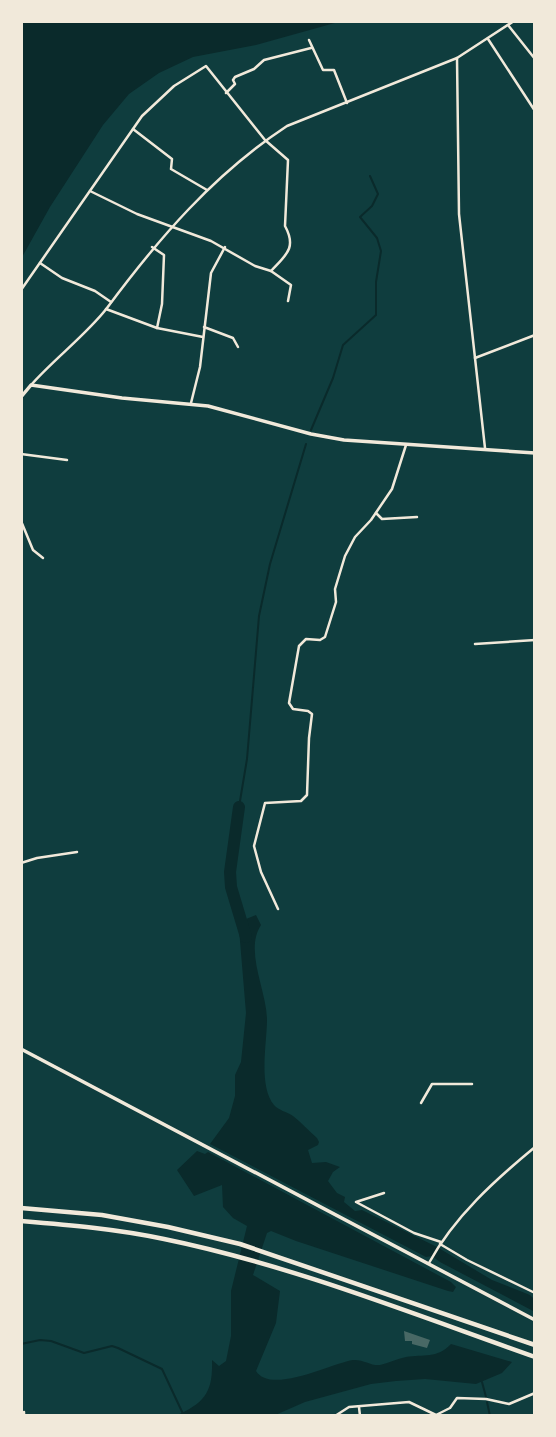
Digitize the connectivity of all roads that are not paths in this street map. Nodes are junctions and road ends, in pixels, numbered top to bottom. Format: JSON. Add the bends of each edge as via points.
{"nodes":[{"id":1,"x":514,"y":21,"type":"edge"},
{"id":2,"x":508,"y":24,"type":"junction"},
{"id":3,"x":488,"y":39,"type":"junction"},
{"id":4,"x":309,"y":40,"type":"dead end"},
{"id":5,"x":312,"y":48,"type":"junction"},
{"id":6,"x":457,"y":58,"type":"junction"},
{"id":7,"x":535,"y":59,"type":"edge"},
{"id":8,"x":226,"y":93,"type":"junction"},
{"id":9,"x":347,"y":103,"type":"junction"},
{"id":10,"x":535,"y":111,"type":"edge"},
{"id":11,"x":133,"y":129,"type":"junction"},
{"id":12,"x":265,"y":140,"type":"junction"},
{"id":13,"x":207,"y":190,"type":"junction"},
{"id":14,"x":90,"y":191,"type":"junction"},
{"id":15,"x":171,"y":226,"type":"junction"},
{"id":16,"x":152,"y":247,"type":"junction"},
{"id":17,"x":225,"y":247,"type":"junction"},
{"id":18,"x":39,"y":262,"type":"junction"},
{"id":19,"x":271,"y":271,"type":"junction"},
{"id":20,"x":21,"y":290,"type":"edge"},
{"id":21,"x":288,"y":301,"type":"dead end"},
{"id":22,"x":111,"y":302,"type":"junction"},
{"id":23,"x":106,"y":309,"type":"junction"},
{"id":24,"x":204,"y":327,"type":"junction"},
{"id":25,"x":157,"y":328,"type":"junction"},
{"id":26,"x":535,"y":335,"type":"edge"},
{"id":27,"x":203,"y":337,"type":"junction"},
{"id":28,"x":239,"y":347,"type":"dead end"},
{"id":29,"x":475,"y":358,"type":"junction"},
{"id":30,"x":31,"y":385,"type":"junction"},
{"id":31,"x":21,"y":397,"type":"edge"},
{"id":32,"x":191,"y":403,"type":"junction"},
{"id":33,"x":406,"y":445,"type":"junction"},
{"id":34,"x":485,"y":450,"type":"junction"},
{"id":35,"x":535,"y":453,"type":"edge"},
{"id":36,"x":21,"y":454,"type":"edge"},
{"id":37,"x":67,"y":460,"type":"dead end"},
{"id":38,"x":376,"y":513,"type":"junction"},
{"id":39,"x":417,"y":517,"type":"dead end"},
{"id":40,"x":21,"y":521,"type":"edge"},
{"id":41,"x":43,"y":558,"type":"dead end"},
{"id":42,"x":535,"y":640,"type":"edge"},
{"id":43,"x":474,"y":644,"type":"dead end"},
{"id":44,"x":77,"y":852,"type":"dead end"},
{"id":45,"x":21,"y":863,"type":"edge"},
{"id":46,"x":278,"y":909,"type":"dead end"},
{"id":47,"x":21,"y":1049,"type":"edge"},
{"id":48,"x":472,"y":1084,"type":"dead end"},
{"id":49,"x":421,"y":1103,"type":"dead end"},
{"id":50,"x":535,"y":1147,"type":"edge"},
{"id":51,"x":384,"y":1193,"type":"dead end"},
{"id":52,"x":21,"y":1208,"type":"edge"},
{"id":53,"x":21,"y":1221,"type":"edge"},
{"id":54,"x":440,"y":1244,"type":"junction"},
{"id":55,"x":429,"y":1263,"type":"junction"},
{"id":56,"x":535,"y":1293,"type":"edge"},
{"id":57,"x":535,"y":1320,"type":"edge"},
{"id":58,"x":535,"y":1345,"type":"edge"},
{"id":59,"x":535,"y":1357,"type":"edge"},
{"id":60,"x":535,"y":1393,"type":"edge"},
{"id":61,"x":359,"y":1407,"type":"junction"},
{"id":62,"x":335,"y":1416,"type":"edge"},
{"id":63,"x":360,"y":1416,"type":"edge"}],
"edges":[{"from":1,"to":2,"type":"street"},
{"from":2,"to":3,"type":"street"},
{"from":2,"to":7,"type":"street"},
{"from":3,"to":6,"type":"street"},
{"from":3,"to":10,"type":"street"},
{"from":4,"to":5,"type":"street"},
{"from":5,"to":8,"type":"street","via":[[264,60],[235,77]]},
{"from":5,"to":9,"type":"street","via":[[323,70],[334,70]]},
{"from":6,"to":9,"type":"street"},
{"from":6,"to":29,"type":"street","via":[[459,214]]},
{"from":8,"to":11,"type":"street","via":[[209,67],[204,67],[152,104]]},
{"from":8,"to":12,"type":"street"},
{"from":9,"to":12,"type":"street","via":[[288,125]]},
{"from":11,"to":13,"type":"street","via":[[166,152],[175,173]]},
{"from":11,"to":14,"type":"street"},
{"from":12,"to":13,"type":"street"},
{"from":12,"to":19,"type":"street","via":[[288,160],[285,226],[290,235],[289,252]]},
{"from":13,"to":15,"type":"street"},
{"from":14,"to":15,"type":"street"},
{"from":14,"to":18,"type":"street"},
{"from":15,"to":16,"type":"street"},
{"from":15,"to":17,"type":"street"},
{"from":16,"to":22,"type":"street"},
{"from":16,"to":25,"type":"street","via":[[164,255]]},
{"from":17,"to":19,"type":"street"},
{"from":17,"to":24,"type":"street","via":[[211,274]]},
{"from":18,"to":20,"type":"street"},
{"from":18,"to":22,"type":"street"},
{"from":19,"to":21,"type":"street","via":[[292,285]]},
{"from":22,"to":23,"type":"street"},
{"from":23,"to":25,"type":"street"},
{"from":23,"to":30,"type":"street"},
{"from":24,"to":27,"type":"street"},
{"from":24,"to":28,"type":"street","via":[[233,338]]},
{"from":25,"to":27,"type":"street"},
{"from":26,"to":29,"type":"street"},
{"from":27,"to":32,"type":"street"},
{"from":29,"to":34,"type":"street"},
{"from":30,"to":31,"type":"street"},
{"from":30,"to":32,"type":"street"},
{"from":32,"to":33,"type":"street","via":[[320,436]]},
{"from":33,"to":34,"type":"street"},
{"from":33,"to":38,"type":"street","via":[[395,483]]},
{"from":34,"to":35,"type":"street"},
{"from":36,"to":37,"type":"street"},
{"from":38,"to":39,"type":"street","via":[[382,519]]},
{"from":38,"to":46,"type":"street","via":[[345,556],[325,636],[306,639],[299,646],[289,705],[312,714],[307,795],[301,801],[265,803],[254,844]]},
{"from":40,"to":41,"type":"street","via":[[33,550]]},
{"from":42,"to":43,"type":"street"},
{"from":44,"to":45,"type":"street"},
{"from":47,"to":55,"type":"street"},
{"from":48,"to":49,"type":"street","via":[[432,1084]]},
{"from":50,"to":54,"type":"street","via":[[485,1192]]},
{"from":51,"to":54,"type":"street","via":[[356,1202]]},
{"from":52,"to":58,"type":"main road","via":[[102,1215],[240,1244]]},
{"from":53,"to":59,"type":"main road","via":[[151,1236],[236,1256]]},
{"from":54,"to":55,"type":"street"},
{"from":54,"to":56,"type":"street"},
{"from":55,"to":57,"type":"street"},
{"from":60,"to":61,"type":"street","via":[[509,1405],[457,1398],[436,1415],[409,1402]]},
{"from":61,"to":62,"type":"street","via":[[349,1407]]},
{"from":61,"to":63,"type":"street"}]}
